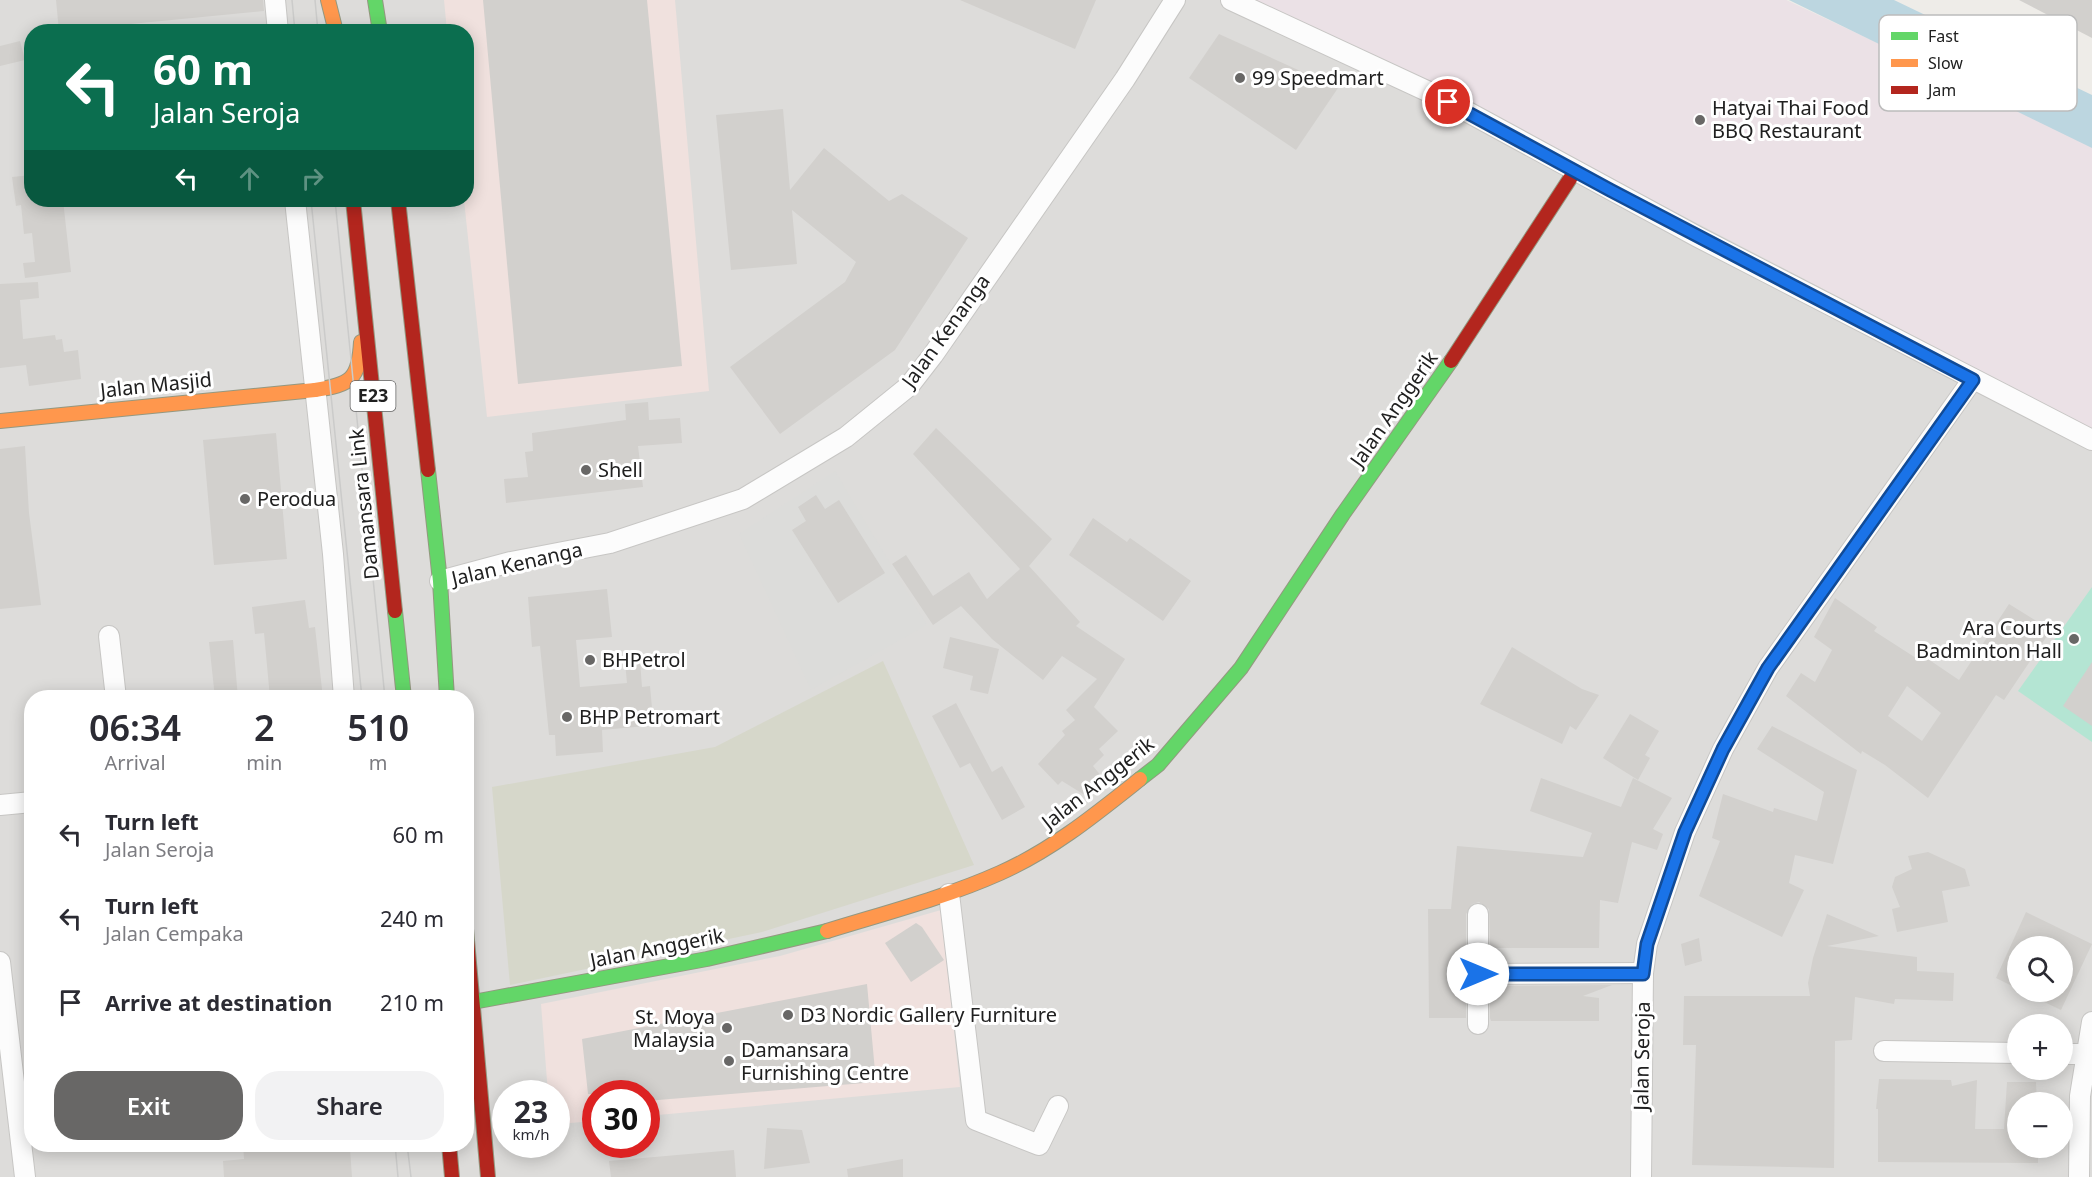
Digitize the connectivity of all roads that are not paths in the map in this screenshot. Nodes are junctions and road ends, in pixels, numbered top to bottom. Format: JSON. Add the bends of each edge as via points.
{"nodes":[{"id":1,"x":275,"y":0,"type":"edge"},
{"id":2,"x":328,"y":0,"type":"edge"},
{"id":3,"x":334,"y":0,"type":"edge"},
{"id":4,"x":377,"y":0,"type":"edge"},
{"id":5,"x":1175,"y":0,"type":"edge"},
{"id":6,"x":1231,"y":0,"type":"edge"},
{"id":7,"x":277,"y":24,"type":"edge"},
{"id":8,"x":334,"y":24,"type":"edge"},
{"id":9,"x":336,"y":24,"type":"edge"},
{"id":10,"x":379,"y":24,"type":"edge"},
{"id":11,"x":1575,"y":171,"type":"junction"},
{"id":12,"x":296,"y":207,"type":"edge"},
{"id":13,"x":354,"y":207,"type":"edge"},
{"id":14,"x":399,"y":207,"type":"edge"},
{"id":15,"x":362,"y":288,"type":"junction"},
{"id":16,"x":1973,"y":380,"type":"junction"},
{"id":17,"x":315,"y":390,"type":"junction"},
{"id":18,"x":0,"y":421,"type":"edge"},
{"id":19,"x":2092,"y":440,"type":"edge"},
{"id":20,"x":440,"y":581,"type":"junction"},
{"id":21,"x":109,"y":636,"type":"dead end"},
{"id":22,"x":115,"y":690,"type":"edge"},
{"id":23,"x":343,"y":690,"type":"edge"},
{"id":24,"x":403,"y":690,"type":"edge"},
{"id":25,"x":447,"y":690,"type":"edge"},
{"id":26,"x":24,"y":803,"type":"edge"},
{"id":27,"x":0,"y":805,"type":"edge"},
{"id":28,"x":949,"y":894,"type":"junction"},
{"id":29,"x":1478,"y":914,"type":"dead end"},
{"id":30,"x":0,"y":962,"type":"edge"},
{"id":31,"x":1478,"y":974,"type":"junction"},
{"id":32,"x":1643,"y":974,"type":"junction"},
{"id":33,"x":474,"y":1002,"type":"edge"},
{"id":34,"x":474,"y":1014,"type":"edge"},
{"id":35,"x":2092,"y":1022,"type":"edge"},
{"id":36,"x":1478,"y":1024,"type":"dead end"},
{"id":37,"x":1884,"y":1051,"type":"dead end"},
{"id":38,"x":2007,"y":1053,"type":"edge"},
{"id":39,"x":2073,"y":1054,"type":"edge"},
{"id":40,"x":2085,"y":1054,"type":"junction"},
{"id":41,"x":1058,"y":1106,"type":"dead end"},
{"id":42,"x":450,"y":1152,"type":"edge"},
{"id":43,"x":25,"y":1177,"type":"edge"},
{"id":44,"x":452,"y":1177,"type":"edge"},
{"id":45,"x":488,"y":1177,"type":"edge"},
{"id":46,"x":1641,"y":1177,"type":"edge"},
{"id":47,"x":2079,"y":1177,"type":"edge"}],
"edges":[{"from":1,"to":7,"type":"street"},
{"from":2,"to":8,"type":"main road"},
{"from":3,"to":9,"type":"main road"},
{"from":4,"to":10,"type":"main road"},
{"from":5,"to":20,"type":"street","name":"Jalan Kenanga","via":[[1125,79],[933,355],[909,386],[846,437],[743,499],[709,512],[673,520],[610,543],[511,562]]},
{"from":6,"to":11,"type":"street","via":[[1442,99]]},
{"from":11,"to":16,"type":"street"},
{"from":11,"to":28,"type":"main road","name":"Jalan Anggerik","via":[[1433,389],[1343,514],[1241,668],[1158,765],[1053,844],[1002,872]]},
{"from":12,"to":17,"type":"street"},
{"from":13,"to":15,"type":"main road","name":"Damansara Link","number":"E23"},
{"from":14,"to":20,"type":"main road","number":"E23"},
{"from":15,"to":17,"type":"main road","name":"Jalan Masjid","via":[[360,369],[350,381],[336,388]]},
{"from":15,"to":24,"type":"main road","name":"Damansara Link","number":"E23"},
{"from":16,"to":19,"type":"street"},
{"from":16,"to":32,"type":"street","name":"Jalan Seroja","via":[[1768,668],[1723,749],[1685,832],[1647,944]]},
{"from":17,"to":18,"type":"main road","name":"Jalan Masjid"},
{"from":17,"to":23,"type":"street"},
{"from":20,"to":25,"type":"main road","number":"E23"},
{"from":21,"to":22,"type":"street"},
{"from":26,"to":27,"type":"street"},
{"from":28,"to":33,"type":"main road","name":"Jalan Anggerik","via":[[762,947]]},
{"from":28,"to":41,"type":"street","via":[[976,1120],[1039,1145]]},
{"from":29,"to":31,"type":"street"},
{"from":30,"to":43,"type":"street"},
{"from":31,"to":32,"type":"street"},
{"from":31,"to":36,"type":"street"},
{"from":32,"to":46,"type":"street","name":"Jalan Seroja"},
{"from":34,"to":45,"type":"main road"},
{"from":35,"to":40,"type":"street"},
{"from":37,"to":38,"type":"street"},
{"from":39,"to":40,"type":"street"},
{"from":40,"to":47,"type":"street"},
{"from":42,"to":44,"type":"main road"}]}
